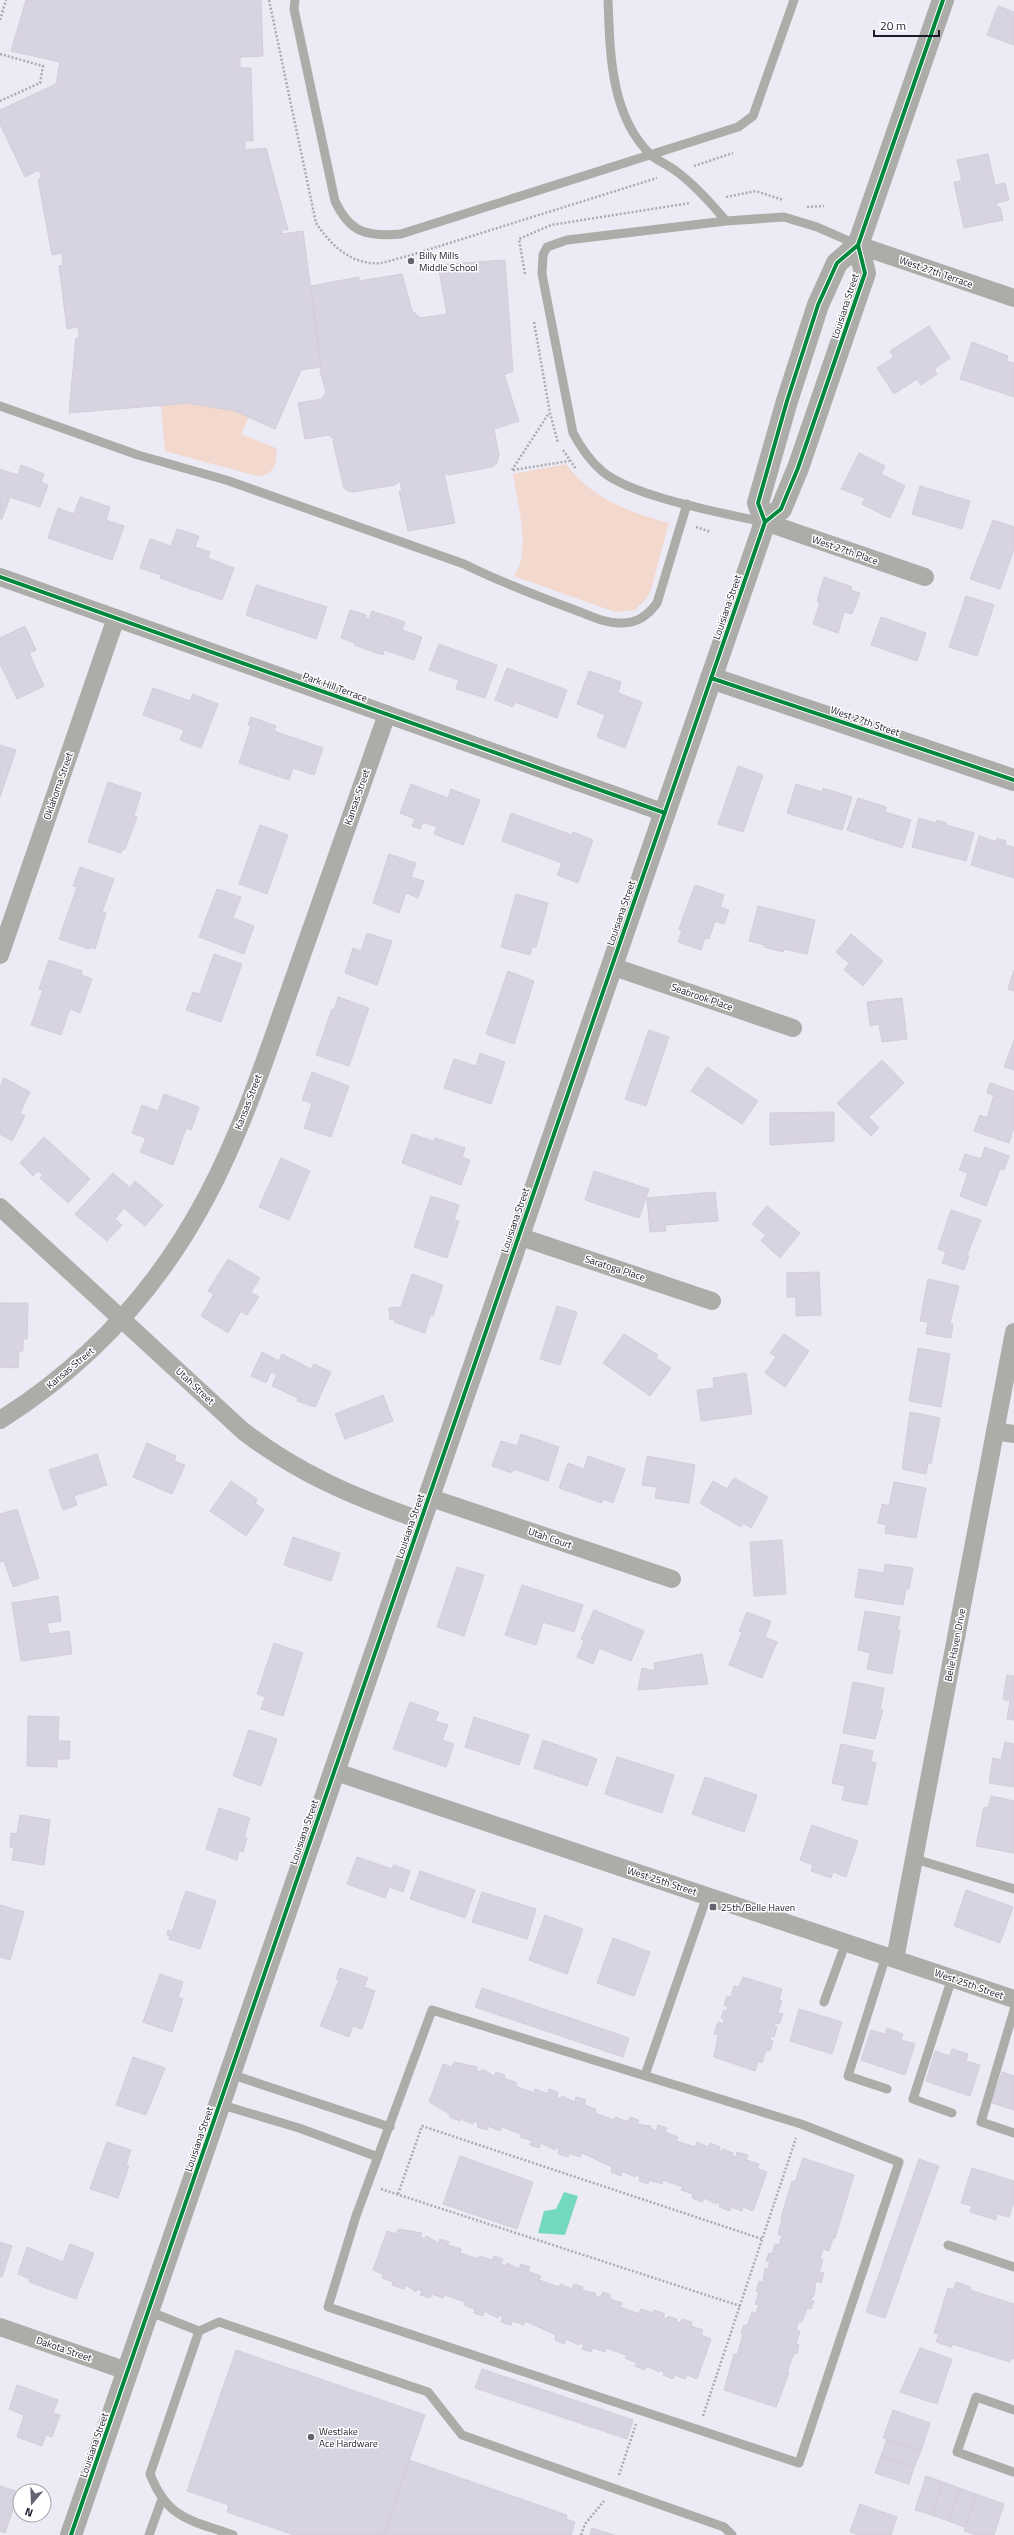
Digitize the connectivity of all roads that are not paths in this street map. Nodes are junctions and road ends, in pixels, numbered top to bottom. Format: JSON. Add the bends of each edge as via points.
{"nodes":[{"id":1,"x":295,"y":0,"type":"edge"},
{"id":2,"x":608,"y":0,"type":"edge"},
{"id":3,"x":794,"y":0,"type":"edge"},
{"id":4,"x":943,"y":0,"type":"edge"},
{"id":5,"x":651,"y":155,"type":"junction"},
{"id":6,"x":726,"y":221,"type":"junction"},
{"id":7,"x":858,"y":245,"type":"junction"},
{"id":8,"x":1014,"y":298,"type":"edge"},
{"id":9,"x":0,"y":406,"type":"edge"},
{"id":10,"x":686,"y":504,"type":"junction"},
{"id":11,"x":765,"y":522,"type":"junction"},
{"id":12,"x":0,"y":577,"type":"edge"},
{"id":13,"x":926,"y":577,"type":"dead end"},
{"id":14,"x":116,"y":618,"type":"junction"},
{"id":15,"x":711,"y":678,"type":"junction"},
{"id":16,"x":386,"y":714,"type":"junction"},
{"id":17,"x":1014,"y":780,"type":"edge"},
{"id":18,"x":665,"y":813,"type":"junction"},
{"id":19,"x":0,"y":955,"type":"edge"},
{"id":20,"x":612,"y":966,"type":"junction"},
{"id":21,"x":793,"y":1028,"type":"dead end"},
{"id":22,"x":0,"y":1207,"type":"edge"},
{"id":23,"x":518,"y":1236,"type":"junction"},
{"id":24,"x":712,"y":1301,"type":"dead end"},
{"id":25,"x":123,"y":1318,"type":"junction"},
{"id":26,"x":1014,"y":1332,"type":"edge"},
{"id":27,"x":0,"y":1420,"type":"edge"},
{"id":28,"x":995,"y":1431,"type":"junction"},
{"id":29,"x":1014,"y":1434,"type":"edge"},
{"id":30,"x":428,"y":1497,"type":"junction"},
{"id":31,"x":420,"y":1520,"type":"junction"},
{"id":32,"x":672,"y":1579,"type":"dead end"},
{"id":33,"x":333,"y":1771,"type":"junction"},
{"id":34,"x":915,"y":1859,"type":"junction"},
{"id":35,"x":1014,"y":1890,"type":"edge"},
{"id":36,"x":707,"y":1896,"type":"junction"},
{"id":37,"x":846,"y":1942,"type":"junction"},
{"id":38,"x":890,"y":1957,"type":"junction"},
{"id":39,"x":952,"y":1978,"type":"junction"},
{"id":40,"x":1014,"y":1999,"type":"edge"},
{"id":41,"x":824,"y":2002,"type":"dead end"},
{"id":42,"x":1014,"y":2010,"type":"edge"},
{"id":43,"x":230,"y":2074,"type":"junction"},
{"id":44,"x":645,"y":2075,"type":"junction"},
{"id":45,"x":887,"y":2089,"type":"dead end"},
{"id":46,"x":219,"y":2104,"type":"junction"},
{"id":47,"x":952,"y":2114,"type":"dead end"},
{"id":48,"x":390,"y":2127,"type":"junction"},
{"id":49,"x":1014,"y":2133,"type":"edge"},
{"id":50,"x":378,"y":2157,"type":"junction"},
{"id":51,"x":948,"y":2245,"type":"dead end"},
{"id":52,"x":1014,"y":2267,"type":"edge"},
{"id":53,"x":148,"y":2311,"type":"junction"},
{"id":54,"x":0,"y":2327,"type":"edge"},
{"id":55,"x":200,"y":2330,"type":"junction"},
{"id":56,"x":127,"y":2371,"type":"junction"},
{"id":57,"x":1014,"y":2410,"type":"edge"},
{"id":58,"x":1014,"y":2472,"type":"edge"},
{"id":59,"x":162,"y":2499,"type":"junction"},
{"id":60,"x":71,"y":2535,"type":"edge"},
{"id":61,"x":149,"y":2535,"type":"edge"},
{"id":62,"x":233,"y":2535,"type":"edge"},
{"id":63,"x":732,"y":2535,"type":"edge"}],
"edges":[{"from":1,"to":5,"type":"lane","via":[[294,9],[335,201],[342,216],[356,230],[378,236],[401,234]]},
{"from":2,"to":5,"type":"lane","via":[[610,57],[620,101],[633,132]]},
{"from":3,"to":5,"type":"lane","via":[[753,116],[738,127]]},
{"from":4,"to":7,"type":"main road"},
{"from":5,"to":6,"type":"lane","via":[[676,172],[708,200]]},
{"from":6,"to":7,"type":"lane","via":[[784,217],[817,227]]},
{"from":6,"to":10,"type":"lane","via":[[567,240],[547,247],[543,255],[542,274],[573,433],[585,454],[603,472],[620,483]]},
{"from":7,"to":8,"type":"street","name":"West 27th Terrace"},
{"from":7,"to":11,"type":"main road","name":"Louisiana Street","via":[[866,273],[798,468],[781,509]]},
{"from":7,"to":11,"type":"main road","name":"Louisiana Street","via":[[837,263],[818,305],[758,503]]},
{"from":9,"to":10,"type":"lane","via":[[138,456],[226,480],[464,564],[500,582],[620,624],[635,622],[649,614],[657,603]]},
{"from":10,"to":11,"type":"lane"},
{"from":11,"to":13,"type":"street","name":"West 27th Place"},
{"from":11,"to":15,"type":"main road","name":"Louisiana Street"},
{"from":12,"to":14,"type":"street","name":"Park Hill Terrace"},
{"from":14,"to":16,"type":"street","name":"Park Hill Terrace"},
{"from":14,"to":19,"type":"street","name":"Oklahoma Street"},
{"from":15,"to":17,"type":"street","name":"West 27th Street"},
{"from":15,"to":18,"type":"main road","name":"Louisiana Street"},
{"from":16,"to":18,"type":"street","name":"Park Hill Terrace"},
{"from":16,"to":25,"type":"street","name":"Kansas Street","via":[[263,1065],[235,1137],[190,1227],[158,1275]]},
{"from":18,"to":20,"type":"main road","name":"Louisiana Street"},
{"from":20,"to":21,"type":"street","name":"Seabrook Place"},
{"from":20,"to":23,"type":"main road","name":"Louisiana Street"},
{"from":22,"to":25,"type":"street","name":"Utah Street"},
{"from":23,"to":24,"type":"street","name":"Saratoga Place"},
{"from":23,"to":30,"type":"main road","name":"Louisiana Street"},
{"from":25,"to":27,"type":"street","name":"Kansas Street","via":[[74,1367]]},
{"from":25,"to":31,"type":"street","name":"Utah Street","via":[[243,1431],[270,1452],[338,1490]]},
{"from":26,"to":28,"type":"street","name":"Belle Haven Drive"},
{"from":28,"to":29,"type":"street"},
{"from":28,"to":34,"type":"street","name":"Belle Haven Drive"},
{"from":30,"to":31,"type":"main road","name":"Louisiana Street"},
{"from":30,"to":32,"type":"street","name":"Utah Court"},
{"from":31,"to":33,"type":"main road","name":"Louisiana Street"},
{"from":33,"to":36,"type":"street","name":"West 25th Street"},
{"from":33,"to":43,"type":"main road","name":"Louisiana Street"},
{"from":34,"to":35,"type":"lane"},
{"from":34,"to":38,"type":"street","name":"Belle Haven Drive"},
{"from":36,"to":37,"type":"street","name":"West 25th Street"},
{"from":36,"to":44,"type":"lane"},
{"from":37,"to":38,"type":"street","name":"West 25th Street"},
{"from":37,"to":41,"type":"lane"},
{"from":38,"to":39,"type":"street","name":"West 25th Street"},
{"from":38,"to":45,"type":"lane","via":[[848,2076]]},
{"from":39,"to":40,"type":"street","name":"West 25th Street"},
{"from":39,"to":47,"type":"lane","via":[[913,2099]]},
{"from":42,"to":49,"type":"lane","via":[[980,2122]]},
{"from":43,"to":46,"type":"main road","name":"Louisiana Street"},
{"from":43,"to":48,"type":"lane"},
{"from":44,"to":48,"type":"lane","via":[[432,2010]]},
{"from":44,"to":50,"type":"lane","via":[[801,2124],[899,2162],[799,2464],[328,2307],[356,2216]]},
{"from":46,"to":50,"type":"lane","via":[[299,2128]]},
{"from":46,"to":53,"type":"main road","name":"Louisiana Street"},
{"from":48,"to":50,"type":"lane"},
{"from":51,"to":52,"type":"lane"},
{"from":53,"to":55,"type":"lane"},
{"from":53,"to":56,"type":"main road","name":"Louisiana Street"},
{"from":54,"to":56,"type":"street","name":"Dakota Street"},
{"from":55,"to":59,"type":"lane","via":[[150,2474]]},
{"from":55,"to":63,"type":"lane","via":[[219,2322],[428,2392],[462,2435],[724,2527]]},
{"from":56,"to":60,"type":"main road","name":"Louisiana Street"},
{"from":57,"to":58,"type":"lane","via":[[976,2397],[957,2452]]},
{"from":59,"to":61,"type":"lane"},
{"from":59,"to":62,"type":"lane","via":[[178,2516]]}]}
